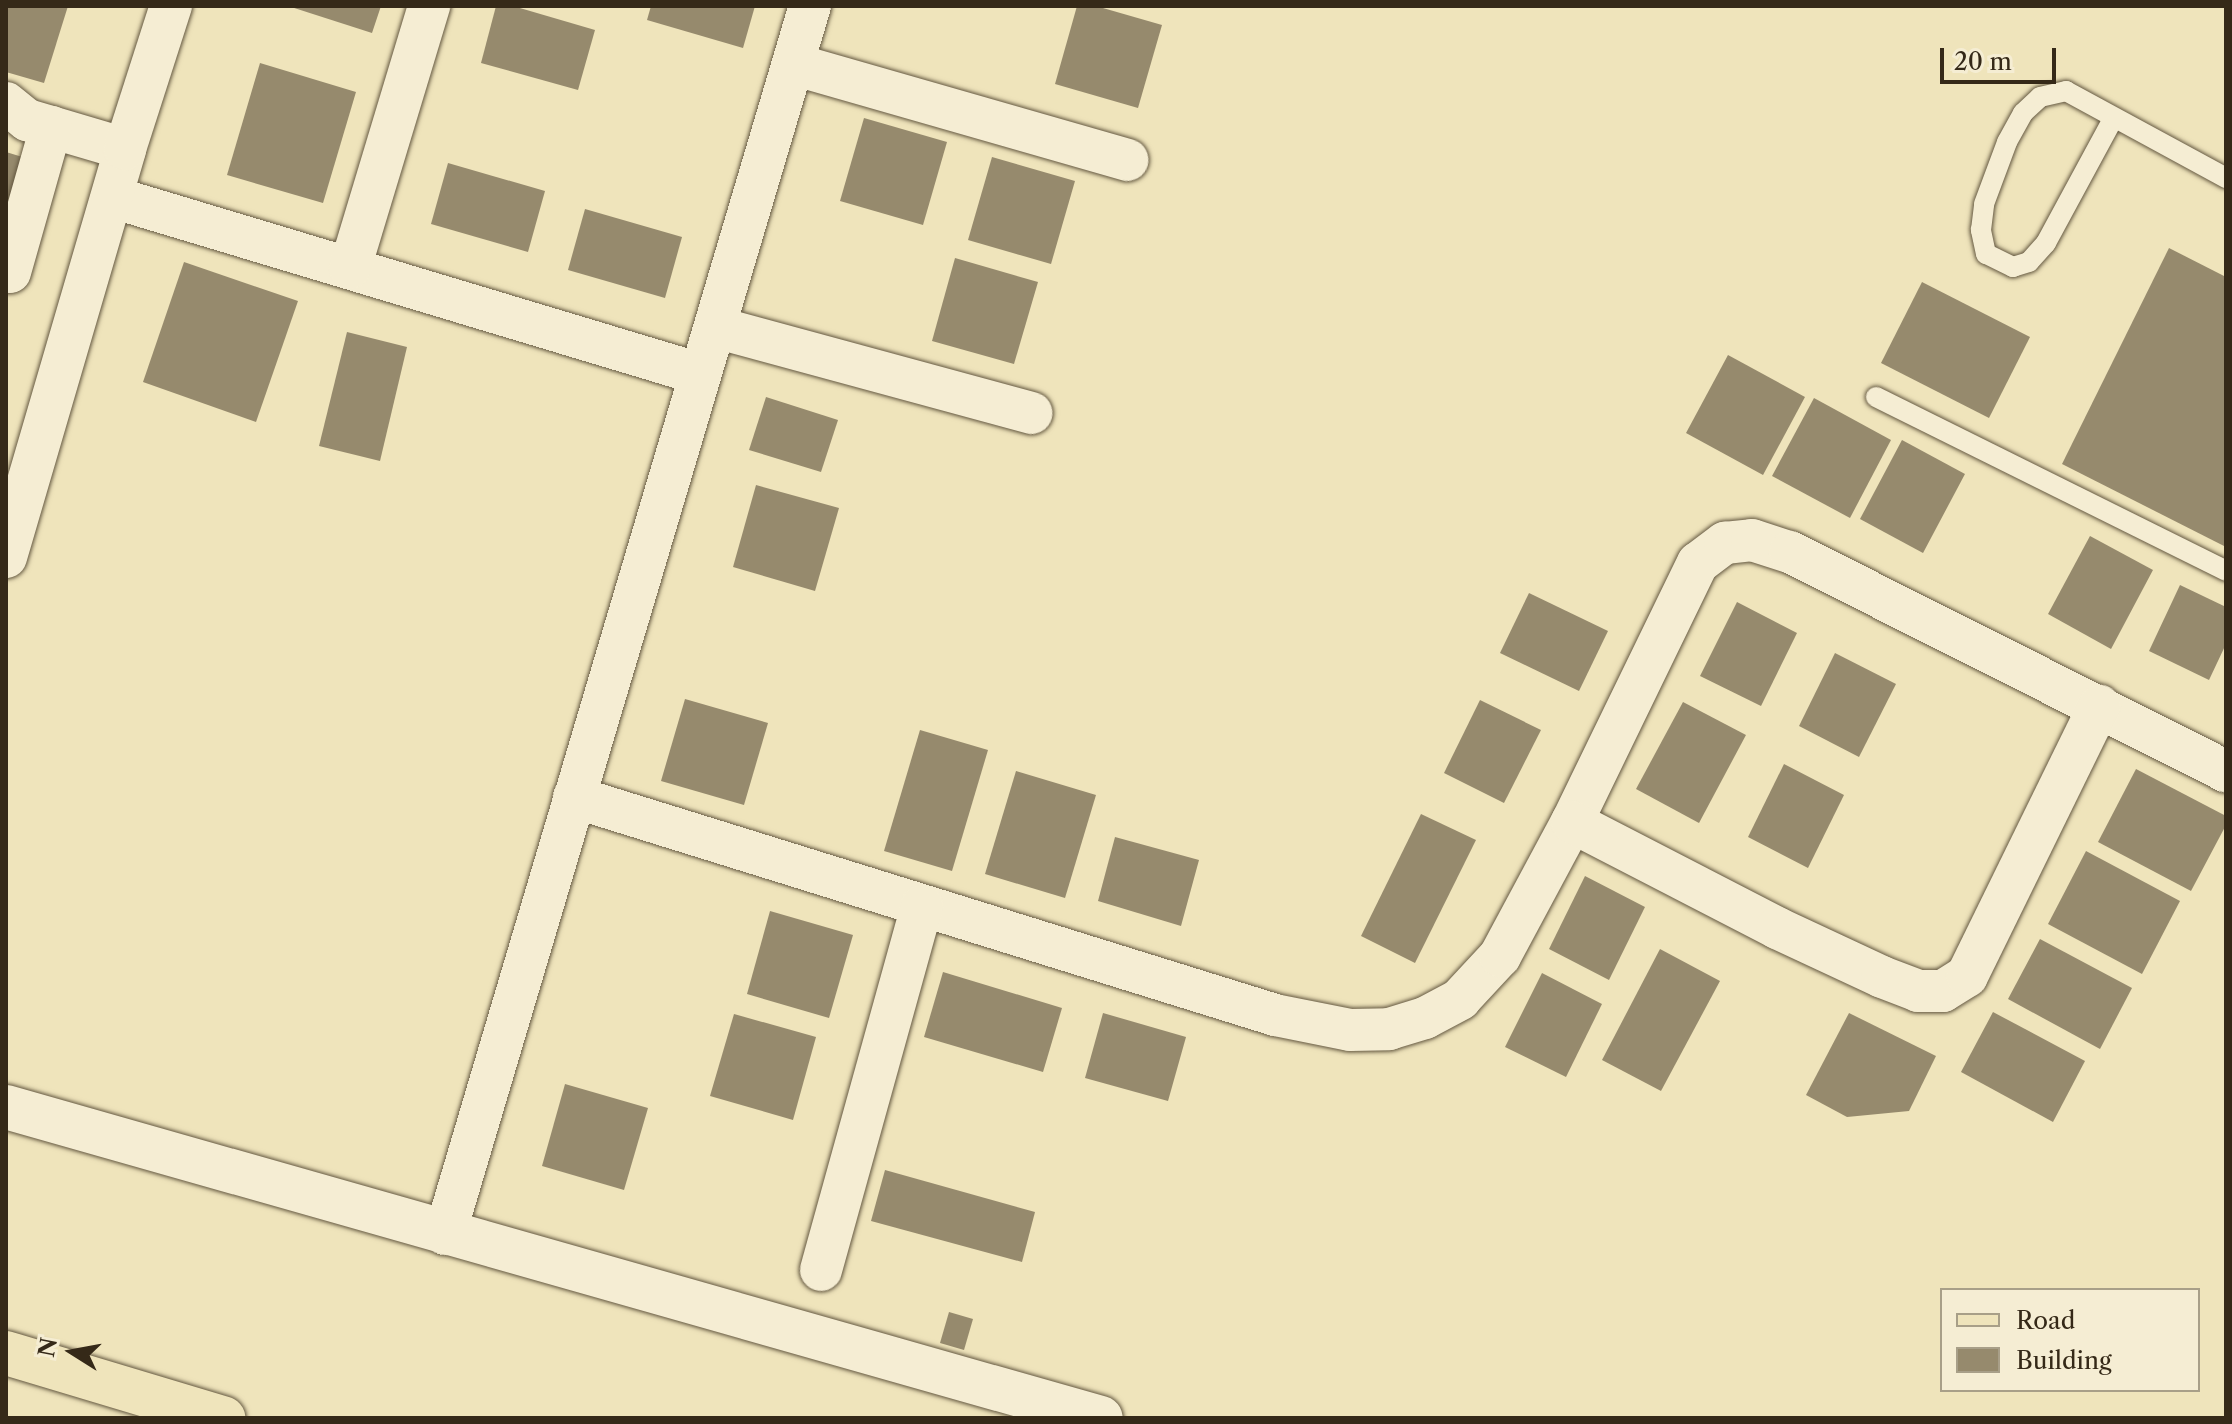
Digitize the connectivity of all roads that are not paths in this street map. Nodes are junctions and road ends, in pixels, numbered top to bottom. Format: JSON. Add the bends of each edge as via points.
{"nodes":[{"id":1,"x":171,"y":6,"type":"edge"},
{"id":2,"x":429,"y":6,"type":"edge"},
{"id":3,"x":810,"y":6,"type":"edge"},
{"id":4,"x":793,"y":64,"type":"junction"},
{"id":5,"x":23,"y":119,"type":"edge"},
{"id":6,"x":2113,"y":119,"type":"junction"},
{"id":7,"x":125,"y":149,"type":"junction"},
{"id":8,"x":1127,"y":160,"type":"dead end"},
{"id":9,"x":2226,"y":178,"type":"edge"},
{"id":10,"x":112,"y":197,"type":"junction"},
{"id":11,"x":350,"y":268,"type":"junction"},
{"id":12,"x":6,"y":270,"type":"edge"},
{"id":13,"x":715,"y":327,"type":"junction"},
{"id":14,"x":700,"y":374,"type":"junction"},
{"id":15,"x":1876,"y":397,"type":"dead end"},
{"id":16,"x":1032,"y":413,"type":"dead end"},
{"id":17,"x":6,"y":557,"type":"edge"},
{"id":18,"x":2226,"y":571,"type":"edge"},
{"id":19,"x":2099,"y":706,"type":"junction"},
{"id":20,"x":2226,"y":771,"type":"edge"},
{"id":21,"x":574,"y":797,"type":"junction"},
{"id":22,"x":1572,"y":822,"type":"junction"},
{"id":23,"x":922,"y":906,"type":"junction"},
{"id":24,"x":6,"y":1107,"type":"edge"},
{"id":25,"x":445,"y":1234,"type":"junction"},
{"id":26,"x":821,"y":1270,"type":"dead end"},
{"id":27,"x":6,"y":1353,"type":"edge"},
{"id":28,"x":223,"y":1418,"type":"edge"},
{"id":29,"x":1101,"y":1418,"type":"edge"}],
"edges":[{"from":1,"to":7,"type":"street"},
{"from":2,"to":11,"type":"street"},
{"from":3,"to":4,"type":"street"},
{"from":4,"to":8,"type":"street"},
{"from":4,"to":13,"type":"street"},
{"from":5,"to":7,"type":"street"},
{"from":5,"to":12,"type":"street","via":[[10,272]]},
{"from":6,"to":6,"type":"lane","via":[[2066,91],[2040,97],[2023,113],[1984,204],[1981,230],[1986,254],[2013,267],[2029,262],[2046,243]]},
{"from":6,"to":9,"type":"lane"},
{"from":7,"to":10,"type":"street"},
{"from":10,"to":11,"type":"street"},
{"from":10,"to":17,"type":"street"},
{"from":11,"to":14,"type":"street"},
{"from":13,"to":14,"type":"street"},
{"from":13,"to":16,"type":"street"},
{"from":14,"to":21,"type":"street"},
{"from":15,"to":18,"type":"lane"},
{"from":19,"to":20,"type":"street"},
{"from":19,"to":22,"type":"street","via":[[1790,552],[1752,540],[1725,543],[1698,563]]},
{"from":19,"to":22,"type":"street","via":[[1967,976],[1943,991],[1918,991],[1869,971]]},
{"from":21,"to":23,"type":"street"},
{"from":21,"to":25,"type":"street"},
{"from":22,"to":23,"type":"street","via":[[1500,956],[1460,999],[1389,1029],[1350,1030],[1275,1015]]},
{"from":23,"to":26,"type":"street"},
{"from":24,"to":25,"type":"street"},
{"from":25,"to":29,"type":"street"},
{"from":27,"to":28,"type":"main road"}]}
